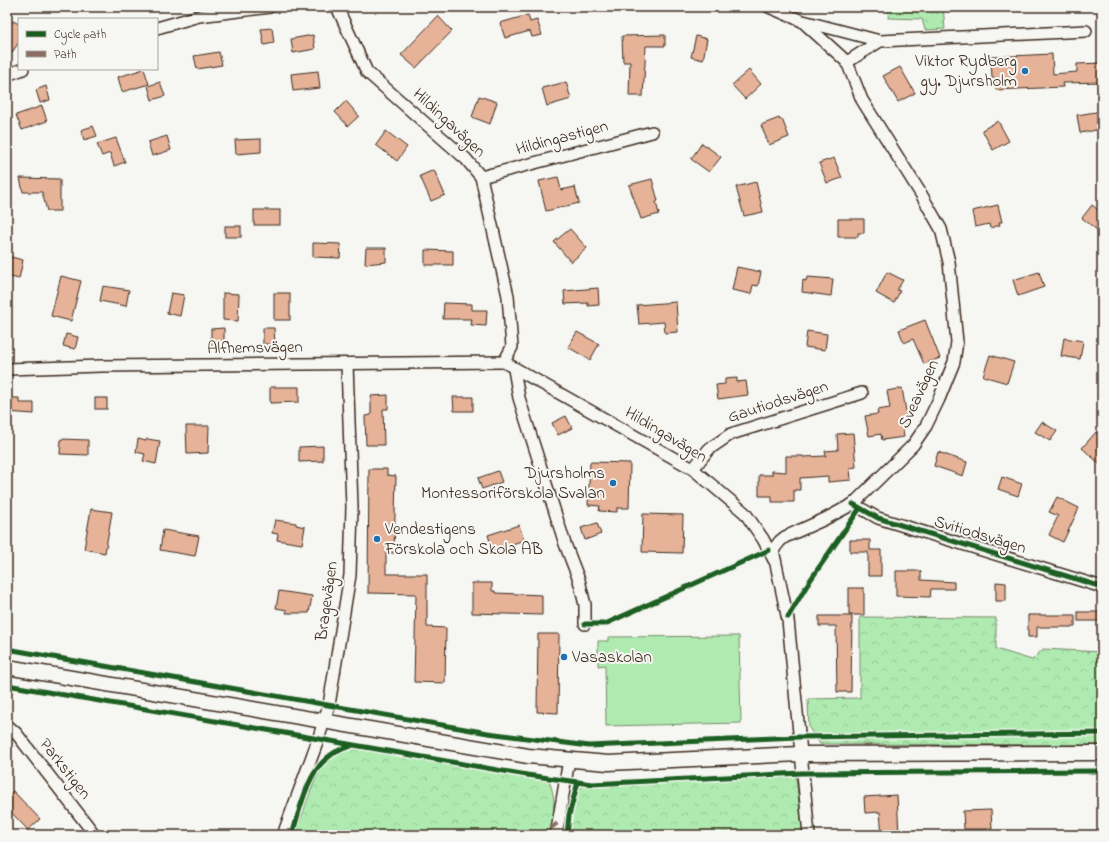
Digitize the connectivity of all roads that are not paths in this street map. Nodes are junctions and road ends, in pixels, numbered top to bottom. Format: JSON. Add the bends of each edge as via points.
{"nodes":[{"id":1,"x":270,"y":7,"type":"edge"},
{"id":2,"x":338,"y":7,"type":"edge"},
{"id":3,"x":769,"y":7,"type":"edge"},
{"id":4,"x":802,"y":21,"type":"junction"},
{"id":5,"x":158,"y":28,"type":"edge"},
{"id":6,"x":1086,"y":31,"type":"dead end"},
{"id":7,"x":880,"y":41,"type":"junction"},
{"id":8,"x":846,"y":62,"type":"junction"},
{"id":9,"x":21,"y":70,"type":"edge"},
{"id":10,"x":7,"y":75,"type":"edge"},
{"id":11,"x":652,"y":132,"type":"dead end"},
{"id":12,"x":481,"y":177,"type":"junction"},
{"id":13,"x":504,"y":362,"type":"junction"},
{"id":14,"x":347,"y":364,"type":"junction"},
{"id":15,"x":514,"y":369,"type":"junction"},
{"id":16,"x":7,"y":370,"type":"edge"},
{"id":17,"x":862,"y":393,"type":"dead end"},
{"id":18,"x":693,"y":469,"type":"junction"},
{"id":19,"x":853,"y":504,"type":"junction"},
{"id":20,"x":774,"y":560,"type":"junction"},
{"id":21,"x":1102,"y":587,"type":"edge"},
{"id":22,"x":585,"y":624,"type":"dead end"},
{"id":23,"x":7,"y":667,"type":"edge"},
{"id":24,"x":325,"y":721,"type":"junction"},
{"id":25,"x":7,"y":725,"type":"edge"},
{"id":26,"x":1102,"y":753,"type":"edge"},
{"id":27,"x":800,"y":754,"type":"junction"},
{"id":28,"x":569,"y":760,"type":"junction"},
{"id":29,"x":95,"y":835,"type":"edge"},
{"id":30,"x":283,"y":835,"type":"edge"},
{"id":31,"x":556,"y":835,"type":"edge"},
{"id":32,"x":809,"y":835,"type":"edge"}],
"edges":[{"from":1,"to":5,"type":"street","via":[[199,16]]},
{"from":2,"to":12,"type":"street","name":"Hildingavägen","via":[[367,72],[466,159]]},
{"from":3,"to":4,"type":"street","name":"Sveavägen"},
{"from":4,"to":7,"type":"street"},
{"from":4,"to":8,"type":"street","name":"Sveavägen"},
{"from":6,"to":7,"type":"street"},
{"from":7,"to":8,"type":"street"},
{"from":8,"to":19,"type":"street","name":"Sveavägen","via":[[862,100],[941,229],[949,262],[957,342],[954,362],[926,426],[913,445]]},
{"from":9,"to":10,"type":"street"},
{"from":11,"to":12,"type":"street","name":"Hildingastigen"},
{"from":12,"to":13,"type":"street","name":"Hildingavägen","via":[[508,296],[512,347]]},
{"from":13,"to":14,"type":"street","name":"Alfhemsvägen"},
{"from":13,"to":15,"type":"street","name":"Hildingavägen"},
{"from":14,"to":16,"type":"street","name":"Alfhemsvägen","via":[[101,366]]},
{"from":14,"to":24,"type":"street","name":"Bragevägen","via":[[352,507],[350,575]]},
{"from":15,"to":18,"type":"street","name":"Hildingavägen"},
{"from":15,"to":22,"type":"street","via":[[519,398],[565,544],[579,580],[585,605]]},
{"from":17,"to":18,"type":"street","name":"Gautiodsvägen","via":[[731,434],[709,449]]},
{"from":18,"to":20,"type":"street","name":"Hildingavägen","via":[[745,513]]},
{"from":19,"to":20,"type":"street","name":"Sveavägen","via":[[780,541],[773,550]]},
{"from":19,"to":21,"type":"street","name":"Svitiodsvägen","via":[[878,518]]},
{"from":20,"to":27,"type":"street","name":"Sveavägen","via":[[788,620]]},
{"from":23,"to":24,"type":"street"},
{"from":24,"to":28,"type":"street","via":[[528,756]]},
{"from":24,"to":30,"type":"street","name":"Bragevägen"},
{"from":25,"to":29,"type":"street","name":"Parkstigen","via":[[16,733]]},
{"from":26,"to":27,"type":"street"},
{"from":27,"to":28,"type":"street","via":[[608,763]]},
{"from":27,"to":32,"type":"street","name":"Sveavägen"},
{"from":28,"to":31,"type":"street"}]}
